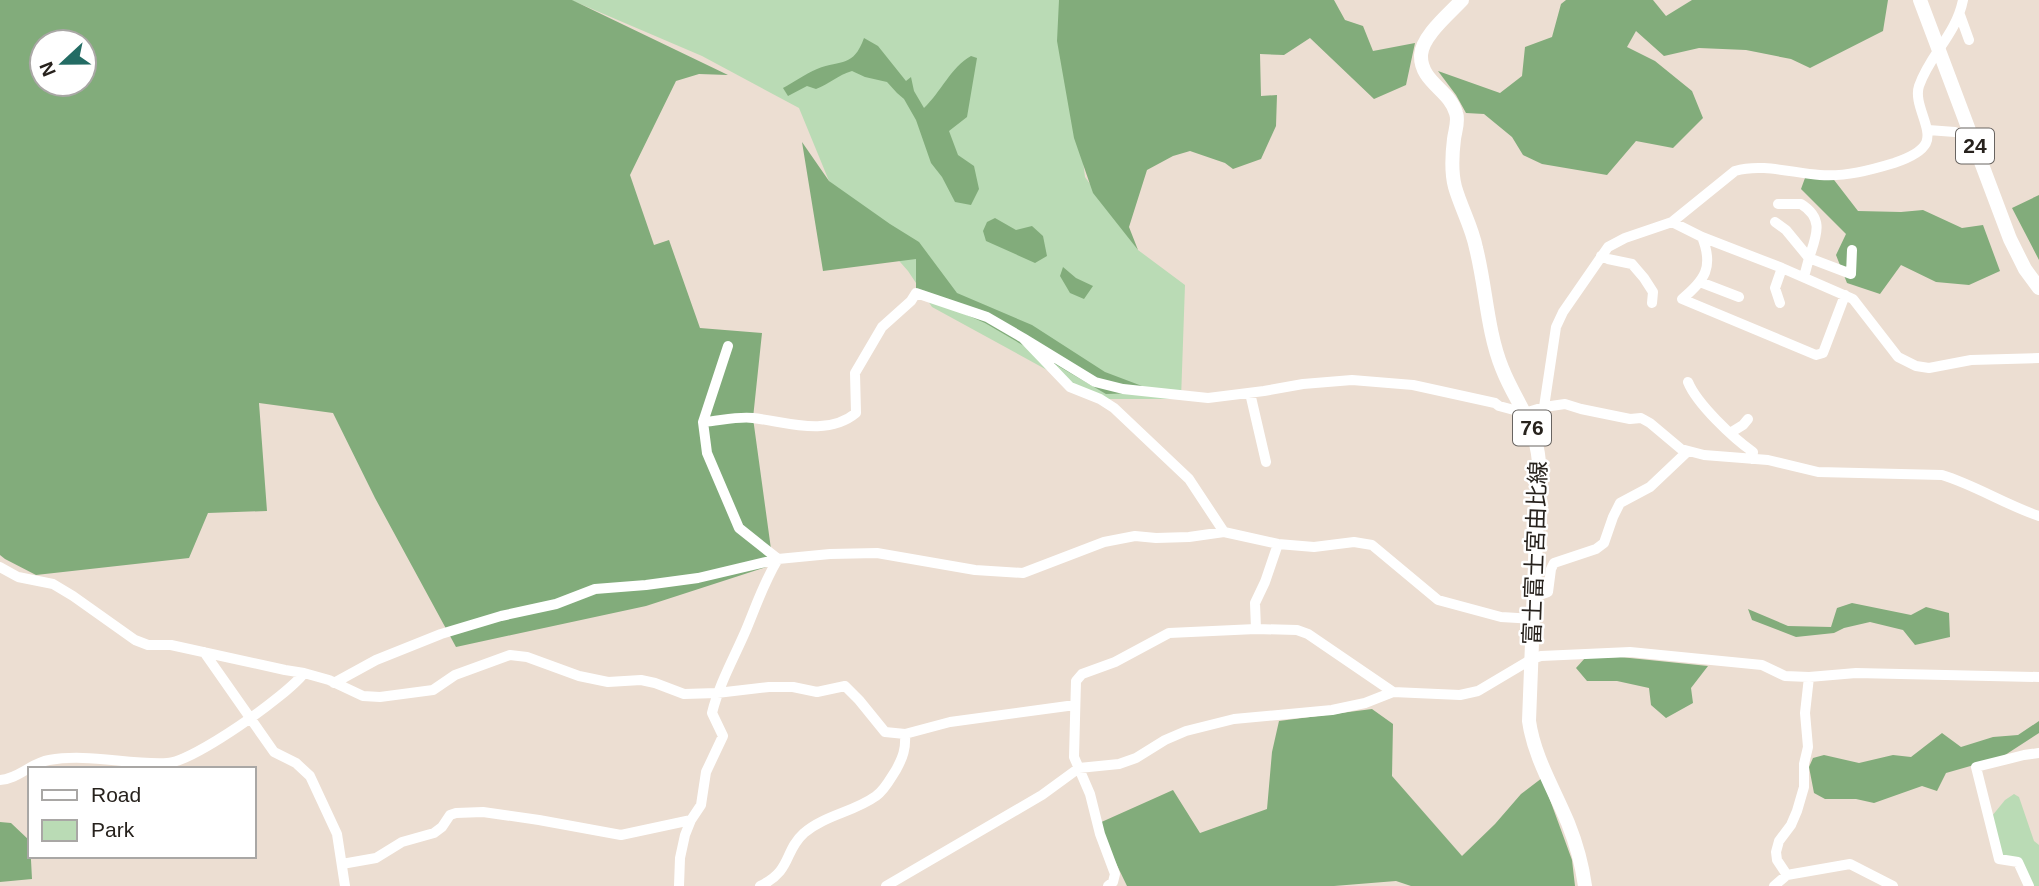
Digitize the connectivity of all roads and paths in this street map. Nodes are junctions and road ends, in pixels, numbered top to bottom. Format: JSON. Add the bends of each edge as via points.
{"nodes":[{"id":1,"x":1462,"y":0,"type":"edge"},
{"id":2,"x":1920,"y":0,"type":"edge"},
{"id":3,"x":1963,"y":0,"type":"edge"},
{"id":4,"x":1960,"y":15,"type":"junction"},
{"id":5,"x":1969,"y":40,"type":"dead end"},
{"id":6,"x":1940,"y":51,"type":"junction"},
{"id":7,"x":1928,"y":130,"type":"junction"},
{"id":8,"x":1955,"y":132,"type":"dead end"},
{"id":9,"x":1778,"y":204,"type":"dead end"},
{"id":10,"x":1672,"y":222,"type":"junction"},
{"id":11,"x":1775,"y":222,"type":"dead end"},
{"id":12,"x":1702,"y":237,"type":"junction"},
{"id":13,"x":1852,"y":250,"type":"dead end"},
{"id":14,"x":1601,"y":256,"type":"junction"},
{"id":15,"x":1809,"y":258,"type":"junction"},
{"id":16,"x":1782,"y":268,"type":"junction"},
{"id":17,"x":1804,"y":278,"type":"junction"},
{"id":18,"x":1700,"y":282,"type":"junction"},
{"id":19,"x":2039,"y":288,"type":"edge"},
{"id":20,"x":1765,"y":289,"type":"dead end"},
{"id":21,"x":1846,"y":295,"type":"junction"},
{"id":22,"x":1739,"y":297,"type":"dead end"},
{"id":23,"x":1652,"y":303,"type":"dead end"},
{"id":24,"x":1023,"y":338,"type":"junction"},
{"id":25,"x":728,"y":346,"type":"dead end"},
{"id":26,"x":2039,"y":358,"type":"edge"},
{"id":27,"x":1688,"y":382,"type":"dead end"},
{"id":28,"x":1250,"y":393,"type":"junction"},
{"id":29,"x":1544,"y":407,"type":"junction"},
{"id":30,"x":1525,"y":413,"type":"junction"},
{"id":31,"x":1748,"y":419,"type":"dead end"},
{"id":32,"x":703,"y":422,"type":"junction"},
{"id":33,"x":1730,"y":433,"type":"junction"},
{"id":34,"x":1688,"y":452,"type":"junction"},
{"id":35,"x":1752,"y":459,"type":"junction"},
{"id":36,"x":1266,"y":462,"type":"dead end"},
{"id":37,"x":2039,"y":516,"type":"edge"},
{"id":38,"x":1224,"y":532,"type":"junction"},
{"id":39,"x":1278,"y":544,"type":"junction"},
{"id":40,"x":778,"y":559,"type":"junction"},
{"id":41,"x":0,"y":567,"type":"edge"},
{"id":42,"x":1534,"y":597,"type":"junction"},
{"id":43,"x":1533,"y":619,"type":"junction"},
{"id":44,"x":1256,"y":629,"type":"junction"},
{"id":45,"x":204,"y":652,"type":"junction"},
{"id":46,"x":1532,"y":659,"type":"junction"},
{"id":47,"x":304,"y":673,"type":"junction"},
{"id":48,"x":1809,"y":677,"type":"junction"},
{"id":49,"x":2039,"y":677,"type":"edge"},
{"id":50,"x":334,"y":683,"type":"junction"},
{"id":51,"x":1393,"y":692,"type":"junction"},
{"id":52,"x":717,"y":693,"type":"junction"},
{"id":53,"x":1075,"y":705,"type":"junction"},
{"id":54,"x":250,"y":718,"type":"junction"},
{"id":55,"x":905,"y":734,"type":"junction"},
{"id":56,"x":2039,"y":753,"type":"edge"},
{"id":57,"x":33,"y":767,"type":"edge"},
{"id":58,"x":1079,"y":768,"type":"junction"},
{"id":59,"x":28,"y":770,"type":"edge"},
{"id":60,"x":0,"y":780,"type":"edge"},
{"id":61,"x":691,"y":820,"type":"junction"},
{"id":62,"x":342,"y":863,"type":"junction"},
{"id":63,"x":1787,"y":875,"type":"junction"},
{"id":64,"x":345,"y":886,"type":"edge"},
{"id":65,"x":679,"y":886,"type":"edge"},
{"id":66,"x":760,"y":886,"type":"edge"},
{"id":67,"x":886,"y":886,"type":"edge"},
{"id":68,"x":1108,"y":886,"type":"edge"},
{"id":69,"x":1585,"y":886,"type":"edge"},
{"id":70,"x":1774,"y":886,"type":"edge"},
{"id":71,"x":1893,"y":886,"type":"edge"},
{"id":72,"x":2029,"y":886,"type":"edge"}],
"edges":[{"from":1,"to":30,"type":"main road","name":"富士富士宮由比線","number":"76","via":[[1428,37],[1421,52],[1423,70],[1457,113],[1452,157],[1456,189],[1476,243],[1502,368]]},
{"from":2,"to":6,"type":"main road","number":"24"},
{"from":3,"to":4,"type":"street"},
{"from":4,"to":5,"type":"street"},
{"from":4,"to":6,"type":"street"},
{"from":6,"to":7,"type":"street","via":[[1918,89]]},
{"from":6,"to":19,"type":"main road","number":"24","via":[[2010,239]]},
{"from":7,"to":8,"type":"street"},
{"from":7,"to":10,"type":"street","via":[[1926,143],[1903,160],[1837,176],[1746,168],[1735,171]]},
{"from":9,"to":15,"type":"street","via":[[1801,204],[1813,214],[1818,227]]},
{"from":10,"to":12,"type":"street"},
{"from":10,"to":14,"type":"street","via":[[1613,243]]},
{"from":11,"to":15,"type":"street"},
{"from":12,"to":16,"type":"street"},
{"from":12,"to":18,"type":"street","via":[[1708,266]]},
{"from":13,"to":15,"type":"street","via":[[1851,274]]},
{"from":14,"to":23,"type":"street","via":[[1632,264],[1653,292]]},
{"from":14,"to":29,"type":"street","via":[[1556,327]]},
{"from":15,"to":17,"type":"street"},
{"from":16,"to":17,"type":"street"},
{"from":16,"to":20,"type":"street","via":[[1776,288],[1779,298]]},
{"from":17,"to":21,"type":"street"},
{"from":18,"to":21,"type":"street","via":[[1682,299],[1816,355],[1824,353]]},
{"from":18,"to":22,"type":"street"},
{"from":21,"to":26,"type":"street","via":[[1898,357],[1916,366]]},
{"from":24,"to":28,"type":"street","via":[[1095,382],[1123,389],[1208,398]]},
{"from":24,"to":32,"type":"street","via":[[987,317],[916,293],[882,327],[855,373],[856,413],[847,421],[824,427],[753,418]]},
{"from":24,"to":38,"type":"street","via":[[1070,387],[1114,408],[1189,480]]},
{"from":25,"to":32,"type":"street"},
{"from":27,"to":33,"type":"street"},
{"from":28,"to":30,"type":"street","via":[[1352,380],[1413,385]]},
{"from":28,"to":36,"type":"street"},
{"from":29,"to":30,"type":"street"},
{"from":29,"to":34,"type":"street","via":[[1565,404],[1641,418]]},
{"from":30,"to":42,"type":"main road","name":"富士富士宮由比線","number":"76","via":[[1539,462]]},
{"from":31,"to":33,"type":"street"},
{"from":32,"to":40,"type":"street","via":[[707,453],[738,528]]},
{"from":33,"to":35,"type":"street","via":[[1753,452]]},
{"from":34,"to":35,"type":"street"},
{"from":34,"to":42,"type":"street","via":[[1650,487],[1620,503],[1604,543],[1554,563],[1548,592]]},
{"from":35,"to":37,"type":"street","via":[[1818,472],[1942,475]]},
{"from":38,"to":39,"type":"street"},
{"from":38,"to":40,"type":"street","via":[[1104,542],[1023,573],[975,570],[877,553]]},
{"from":39,"to":43,"type":"street","via":[[1314,547],[1353,541],[1372,545],[1438,600],[1501,617]]},
{"from":39,"to":44,"type":"street","via":[[1255,603]]},
{"from":40,"to":50,"type":"street","via":[[698,578],[595,589],[441,634]]},
{"from":40,"to":52,"type":"street"},
{"from":41,"to":45,"type":"street","via":[[18,577],[53,584],[135,640]]},
{"from":42,"to":43,"type":"main road","name":"富士富士宮由比線","number":"76"},
{"from":43,"to":46,"type":"main road","name":"富士富士宮由比線","number":"76"},
{"from":44,"to":51,"type":"street","via":[[1308,634]]},
{"from":44,"to":53,"type":"street","via":[[1169,633],[1082,674],[1076,681]]},
{"from":45,"to":47,"type":"street"},
{"from":45,"to":54,"type":"street"},
{"from":46,"to":48,"type":"street","via":[[1630,652],[1762,665],[1785,676]]},
{"from":46,"to":51,"type":"street","via":[[1478,691],[1460,695]]},
{"from":46,"to":69,"type":"main road","name":"富士富士宮由比線","number":"76","via":[[1531,735],[1569,824]]},
{"from":47,"to":50,"type":"street"},
{"from":47,"to":54,"type":"street"},
{"from":48,"to":49,"type":"street","via":[[1856,673]]},
{"from":48,"to":63,"type":"street","via":[[1804,788],[1776,852]]},
{"from":50,"to":52,"type":"street","via":[[363,696],[433,690],[455,675],[510,655],[608,682],[641,680],[684,694]]},
{"from":51,"to":58,"type":"street","via":[[1332,710],[1234,719],[1186,731],[1119,764]]},
{"from":52,"to":55,"type":"street","via":[[769,687],[817,692],[845,687],[885,732]]},
{"from":52,"to":61,"type":"street","via":[[712,713],[723,736],[706,772],[701,805]]},
{"from":53,"to":55,"type":"street","via":[[950,722]]},
{"from":53,"to":58,"type":"street","via":[[1074,757]]},
{"from":54,"to":57,"type":"street","via":[[170,764],[83,758],[47,760]]},
{"from":54,"to":62,"type":"street","via":[[274,752],[310,776],[337,834]]},
{"from":55,"to":66,"type":"street","via":[[905,754],[877,796],[813,825],[799,838],[779,874]]},
{"from":56,"to":72,"type":"street","via":[[1976,767],[1999,859],[2018,862]]},
{"from":58,"to":67,"type":"street","via":[[1042,795]]},
{"from":58,"to":68,"type":"street","via":[[1115,874]]},
{"from":59,"to":60,"type":"street"},
{"from":61,"to":62,"type":"street","via":[[621,835],[515,816],[456,813],[434,833],[402,842],[376,858]]},
{"from":61,"to":65,"type":"street","via":[[680,858]]},
{"from":62,"to":64,"type":"street"},
{"from":63,"to":70,"type":"street"},
{"from":63,"to":71,"type":"street","via":[[1850,864]]}]}
